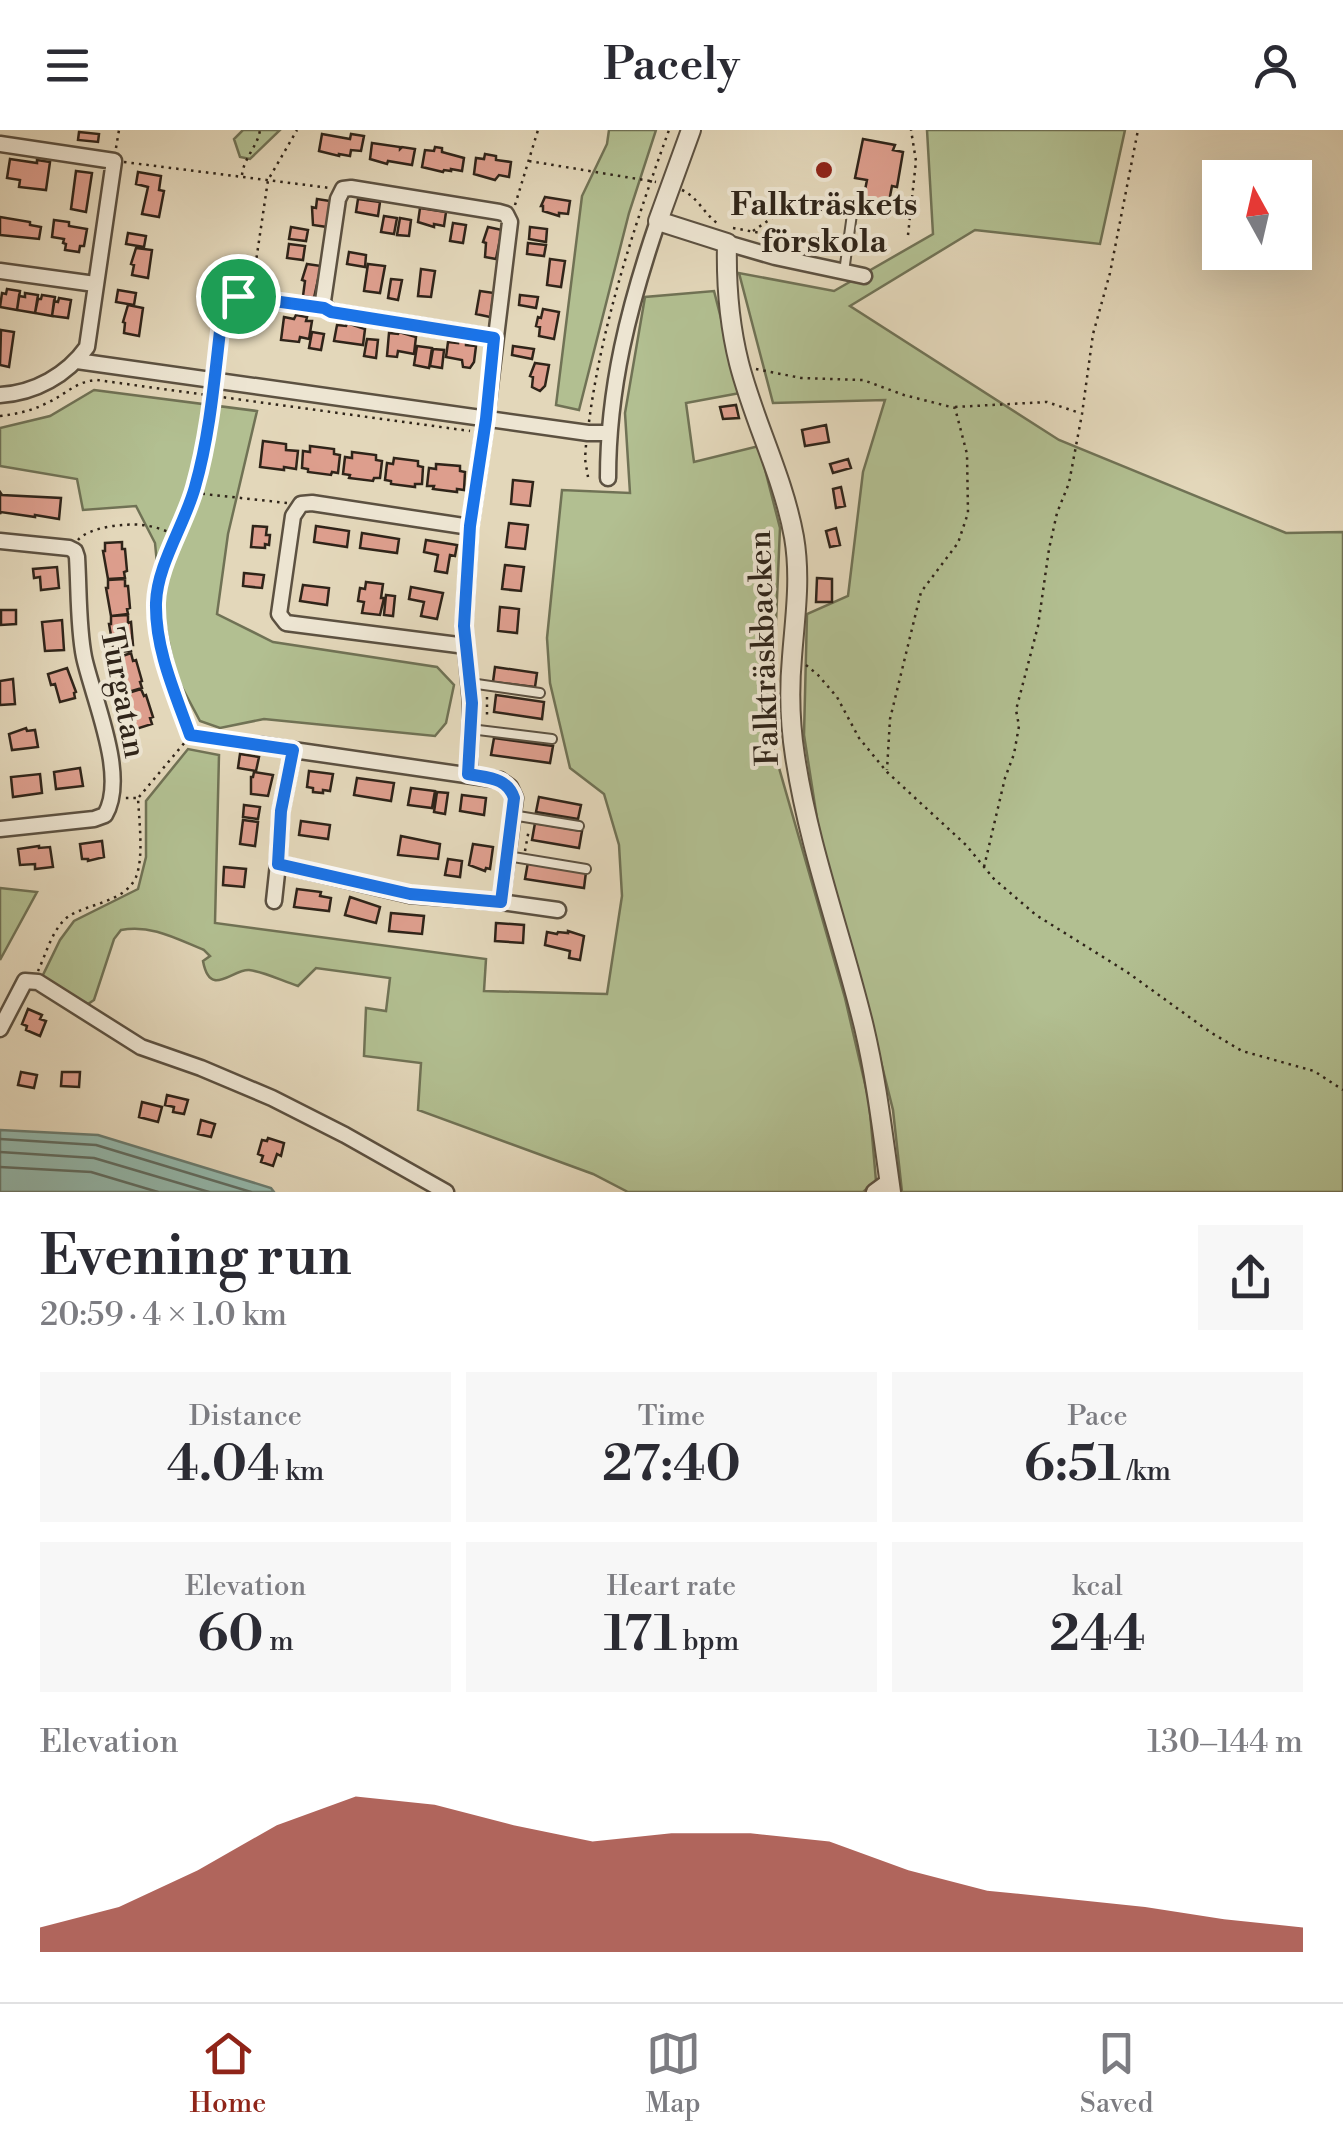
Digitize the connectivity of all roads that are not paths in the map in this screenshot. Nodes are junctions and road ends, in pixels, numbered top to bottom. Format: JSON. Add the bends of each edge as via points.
{"nodes":[{"id":1,"x":690,"y":130,"type":"edge"},
{"id":2,"x":0,"y":144,"type":"edge"},
{"id":3,"x":852,"y":216,"type":"road end"},
{"id":4,"x":658,"y":222,"type":"junction"},
{"id":5,"x":727,"y":243,"type":"junction"},
{"id":6,"x":0,"y":271,"type":"edge"},
{"id":7,"x":844,"y":272,"type":"junction"},
{"id":8,"x":864,"y":276,"type":"dead end"},
{"id":9,"x":95,"y":284,"type":"junction"},
{"id":10,"x":494,"y":338,"type":"junction"},
{"id":11,"x":77,"y":361,"type":"junction"},
{"id":12,"x":0,"y":396,"type":"edge"},
{"id":13,"x":485,"y":426,"type":"junction"},
{"id":14,"x":608,"y":433,"type":"junction"},
{"id":15,"x":608,"y":478,"type":"dead end"},
{"id":16,"x":470,"y":526,"type":"junction"},
{"id":17,"x":0,"y":541,"type":"edge"},
{"id":18,"x":466,"y":646,"type":"junction"},
{"id":19,"x":470,"y":683,"type":"junction"},
{"id":20,"x":540,"y":694,"type":"dead end"},
{"id":21,"x":470,"y":729,"type":"junction"},
{"id":22,"x":552,"y":739,"type":"dead end"},
{"id":23,"x":262,"y":745,"type":"road end"},
{"id":24,"x":293,"y":750,"type":"junction"},
{"id":25,"x":468,"y":774,"type":"junction"},
{"id":26,"x":512,"y":815,"type":"junction"},
{"id":27,"x":579,"y":826,"type":"dead end"},
{"id":28,"x":0,"y":829,"type":"edge"},
{"id":29,"x":507,"y":856,"type":"junction"},
{"id":30,"x":278,"y":864,"type":"junction"},
{"id":31,"x":586,"y":869,"type":"dead end"},
{"id":32,"x":274,"y":901,"type":"dead end"},
{"id":33,"x":501,"y":902,"type":"junction"},
{"id":34,"x":558,"y":910,"type":"dead end"},
{"id":35,"x":0,"y":1029,"type":"edge"},
{"id":36,"x":885,"y":1188,"type":"edge"},
{"id":37,"x":446,"y":1192,"type":"edge"}],
"edges":[{"from":1,"to":4,"type":"street"},
{"from":2,"to":9,"type":"street","via":[[114,161]]},
{"from":3,"to":7,"type":"lane"},
{"from":4,"to":5,"type":"street"},
{"from":4,"to":14,"type":"street","via":[[622,337]]},
{"from":5,"to":7,"type":"street"},
{"from":5,"to":36,"type":"street","name":"Falkträskbacken","via":[[728,307],[740,366],[794,540],[791,718],[800,787],[864,1029],[879,1100]]},
{"from":6,"to":9,"type":"street"},
{"from":7,"to":8,"type":"street"},
{"from":9,"to":11,"type":"street","via":[[87,347]]},
{"from":10,"to":10,"type":"street","via":[[506,214],[343,189],[324,308]]},
{"from":10,"to":13,"type":"street"},
{"from":11,"to":12,"type":"street","via":[[34,388]]},
{"from":11,"to":13,"type":"street","via":[[212,388]]},
{"from":13,"to":14,"type":"street"},
{"from":13,"to":16,"type":"street"},
{"from":14,"to":15,"type":"street"},
{"from":16,"to":18,"type":"street"},
{"from":16,"to":18,"type":"street","via":[[301,504],[293,516],[280,614],[286,623]]},
{"from":17,"to":28,"type":"street","name":"Turgatan","via":[[69,548],[78,557],[84,655],[109,742],[112,799],[105,815],[94,819]]},
{"from":18,"to":19,"type":"street"},
{"from":19,"to":20,"type":"lane"},
{"from":19,"to":21,"type":"street"},
{"from":21,"to":22,"type":"lane"},
{"from":21,"to":25,"type":"street"},
{"from":23,"to":24,"type":"street"},
{"from":24,"to":25,"type":"street"},
{"from":24,"to":30,"type":"street"},
{"from":25,"to":26,"type":"street","via":[[510,787]]},
{"from":26,"to":27,"type":"lane"},
{"from":26,"to":29,"type":"street"},
{"from":29,"to":31,"type":"lane"},
{"from":29,"to":33,"type":"street"},
{"from":30,"to":32,"type":"street"},
{"from":30,"to":33,"type":"street","via":[[410,894]]},
{"from":33,"to":34,"type":"street"},
{"from":35,"to":37,"type":"street","via":[[25,981],[38,982],[141,1047],[272,1098]]}]}
